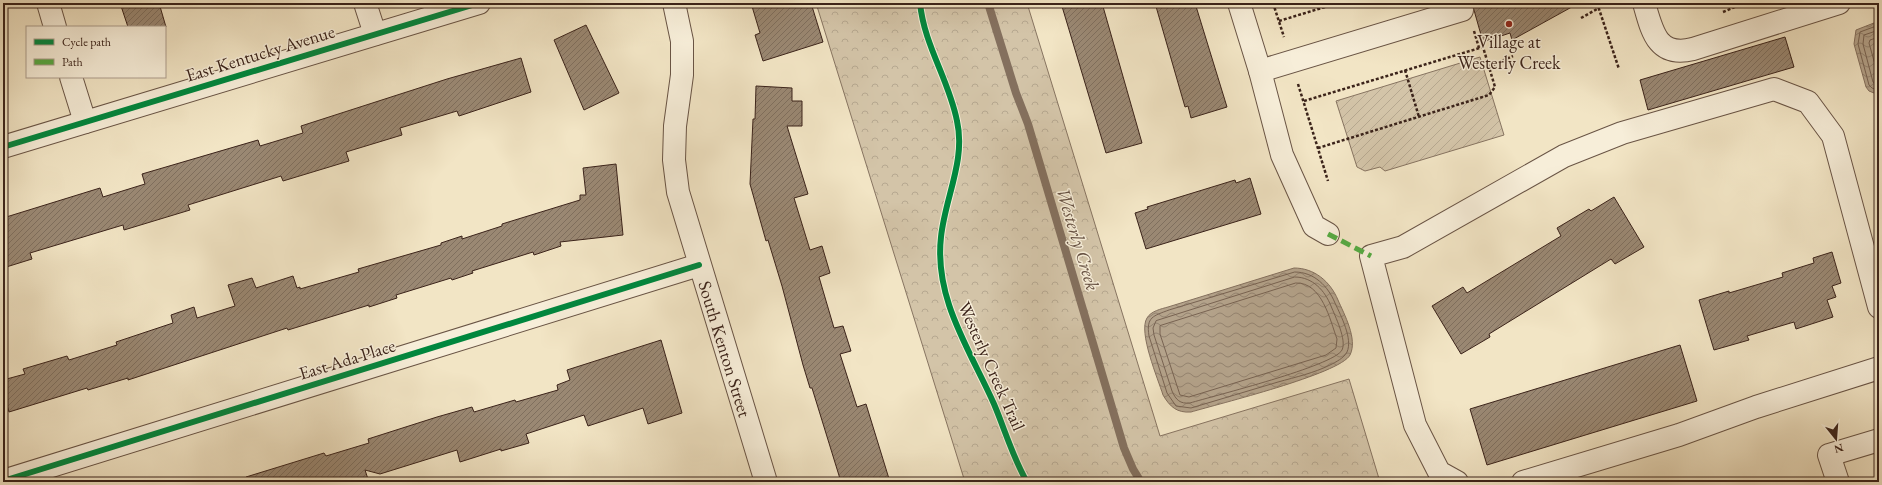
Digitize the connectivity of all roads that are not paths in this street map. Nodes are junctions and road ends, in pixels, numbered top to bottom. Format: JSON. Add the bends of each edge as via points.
{"nodes":[{"id":1,"x":48,"y":3,"type":"edge"},
{"id":2,"x":365,"y":3,"type":"edge"},
{"id":3,"x":479,"y":3,"type":"edge"},
{"id":4,"x":674,"y":3,"type":"edge"},
{"id":5,"x":1239,"y":3,"type":"edge"},
{"id":6,"x":1644,"y":3,"type":"edge"},
{"id":7,"x":1839,"y":3,"type":"edge"},
{"id":8,"x":1462,"y":10,"type":"dead end"},
{"id":9,"x":55,"y":26,"type":"edge"},
{"id":10,"x":375,"y":34,"type":"junction"},
{"id":11,"x":1260,"y":71,"type":"junction"},
{"id":12,"x":71,"y":78,"type":"edge"},
{"id":13,"x":85,"y":122,"type":"junction"},
{"id":14,"x":3,"y":147,"type":"edge"},
{"id":15,"x":1328,"y":234,"type":"dead end"},
{"id":16,"x":1870,"y":238,"type":"edge"},
{"id":17,"x":699,"y":266,"type":"junction"},
{"id":18,"x":1879,"y":307,"type":"edge"},
{"id":19,"x":1879,"y":368,"type":"edge"},
{"id":20,"x":1879,"y":440,"type":"edge"},
{"id":21,"x":3,"y":481,"type":"edge"},
{"id":22,"x":766,"y":482,"type":"edge"},
{"id":23,"x":1458,"y":482,"type":"edge"},
{"id":24,"x":1523,"y":482,"type":"edge"},
{"id":25,"x":1838,"y":482,"type":"edge"}],
"edges":[{"from":1,"to":9,"type":"street"},
{"from":2,"to":10,"type":"street"},
{"from":3,"to":10,"type":"street","name":"East Kentucky Avenue"},
{"from":4,"to":17,"type":"street","name":"South Kenton Street","via":[[682,41],[682,75],[675,126],[674,160],[678,192]]},
{"from":5,"to":11,"type":"street"},
{"from":6,"to":7,"type":"street","via":[[1657,39],[1666,48],[1676,52],[1693,49]]},
{"from":8,"to":11,"type":"street"},
{"from":10,"to":13,"type":"street","name":"East Kentucky Avenue"},
{"from":11,"to":15,"type":"street","via":[[1282,156],[1314,226]]},
{"from":12,"to":13,"type":"street"},
{"from":13,"to":14,"type":"street","name":"East Kentucky Avenue"},
{"from":16,"to":18,"type":"street"},
{"from":16,"to":23,"type":"street","via":[[1833,136],[1808,102],[1774,90],[1622,132],[1564,156],[1403,247],[1371,256],[1415,425],[1439,472]]},
{"from":17,"to":21,"type":"street","name":"East Ada Place"},
{"from":17,"to":22,"type":"street","name":"South Kenton Street"},
{"from":19,"to":24,"type":"street","via":[[1756,407],[1679,435]]},
{"from":20,"to":25,"type":"street","via":[[1830,455]]}]}
